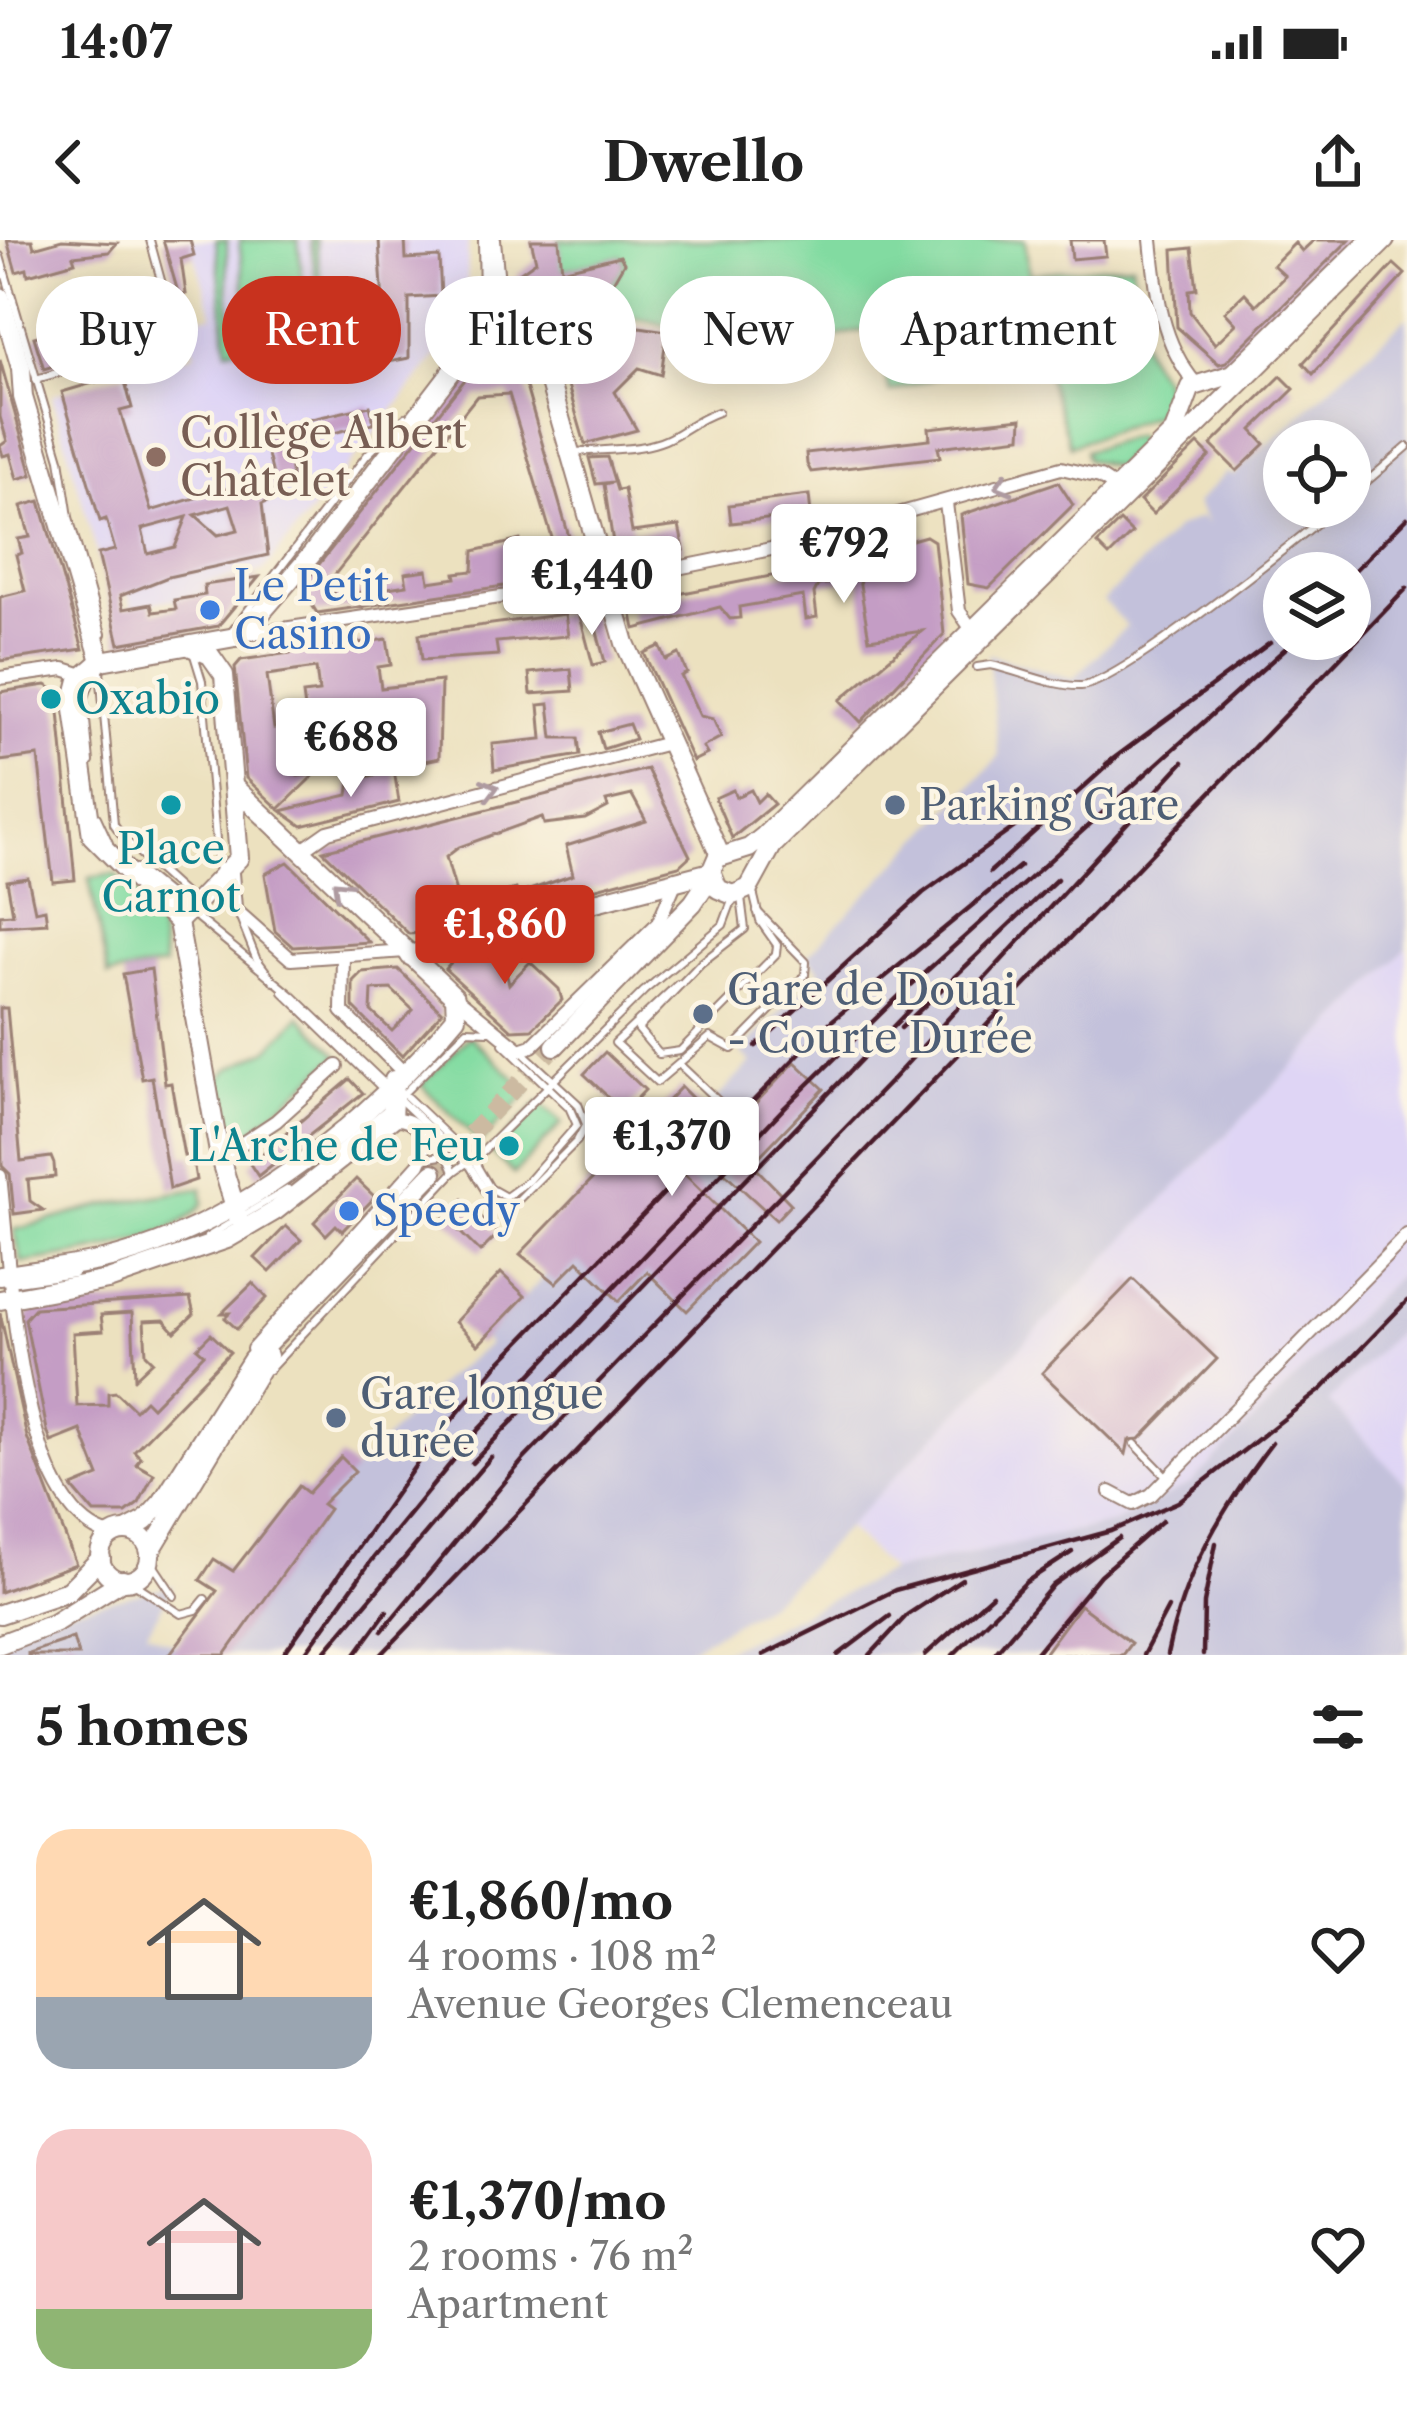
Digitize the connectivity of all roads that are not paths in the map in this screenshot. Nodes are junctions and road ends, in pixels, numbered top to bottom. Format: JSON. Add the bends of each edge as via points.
{"nodes":[{"id":1,"x":150,"y":240,"type":"edge"},
{"id":2,"x":482,"y":240,"type":"edge"},
{"id":3,"x":491,"y":240,"type":"edge"},
{"id":4,"x":1151,"y":240,"type":"edge"},
{"id":5,"x":1370,"y":240,"type":"edge"},
{"id":6,"x":1385,"y":240,"type":"edge"},
{"id":7,"x":0,"y":256,"type":"edge"},
{"id":8,"x":494,"y":276,"type":"edge"},
{"id":9,"x":0,"y":297,"type":"edge"},
{"id":10,"x":28,"y":380,"type":"junction"},
{"id":11,"x":441,"y":384,"type":"edge"},
{"id":12,"x":548,"y":384,"type":"edge"},
{"id":13,"x":1209,"y":389,"type":"junction"},
{"id":14,"x":1196,"y":411,"type":"junction"},
{"id":15,"x":718,"y":412,"type":"dead end"},
{"id":16,"x":1407,"y":447,"type":"edge"},
{"id":17,"x":571,"y":453,"type":"junction"},
{"id":18,"x":1371,"y":478,"type":"edge"},
{"id":19,"x":1117,"y":488,"type":"junction"},
{"id":20,"x":946,"y":503,"type":"junction"},
{"id":21,"x":1311,"y":528,"type":"edge"},
{"id":22,"x":608,"y":580,"type":"junction"},
{"id":23,"x":976,"y":635,"type":"junction"},
{"id":24,"x":233,"y":638,"type":"junction"},
{"id":25,"x":189,"y":647,"type":"junction"},
{"id":26,"x":100,"y":662,"type":"junction"},
{"id":27,"x":218,"y":662,"type":"junction"},
{"id":28,"x":977,"y":667,"type":"dead end"},
{"id":29,"x":82,"y":675,"type":"junction"},
{"id":30,"x":0,"y":678,"type":"edge"},
{"id":31,"x":668,"y":743,"type":"junction"},
{"id":32,"x":234,"y":787,"type":"junction"},
{"id":33,"x":111,"y":806,"type":"junction"},
{"id":34,"x":106,"y":846,"type":"junction"},
{"id":35,"x":301,"y":851,"type":"junction"},
{"id":36,"x":720,"y":864,"type":"junction"},
{"id":37,"x":234,"y":868,"type":"junction"},
{"id":38,"x":676,"y":881,"type":"junction"},
{"id":39,"x":175,"y":885,"type":"junction"},
{"id":40,"x":216,"y":887,"type":"junction"},
{"id":41,"x":741,"y":888,"type":"junction"},
{"id":42,"x":756,"y":911,"type":"junction"},
{"id":43,"x":186,"y":912,"type":"junction"},
{"id":44,"x":239,"y":914,"type":"junction"},
{"id":45,"x":408,"y":953,"type":"junction"},
{"id":46,"x":344,"y":956,"type":"junction"},
{"id":47,"x":636,"y":965,"type":"junction"},
{"id":48,"x":686,"y":979,"type":"junction"},
{"id":49,"x":279,"y":988,"type":"junction"},
{"id":50,"x":455,"y":998,"type":"junction"},
{"id":51,"x":493,"y":1024,"type":"junction"},
{"id":52,"x":555,"y":1046,"type":"tunnel mouth"},
{"id":53,"x":520,"y":1050,"type":"junction"},
{"id":54,"x":680,"y":1065,"type":"junction"},
{"id":55,"x":337,"y":1066,"type":"dead end"},
{"id":56,"x":551,"y":1084,"type":"junction"},
{"id":57,"x":395,"y":1093,"type":"junction"},
{"id":58,"x":718,"y":1102,"type":"dead end"},
{"id":59,"x":220,"y":1158,"type":"junction"},
{"id":60,"x":469,"y":1161,"type":"junction"},
{"id":61,"x":427,"y":1166,"type":"junction"},
{"id":62,"x":454,"y":1172,"type":"junction"},
{"id":63,"x":0,"y":1176,"type":"edge"},
{"id":64,"x":239,"y":1218,"type":"junction"},
{"id":65,"x":1407,"y":1235,"type":"edge"},
{"id":66,"x":6,"y":1287,"type":"edge"},
{"id":67,"x":303,"y":1308,"type":"junction"},
{"id":68,"x":234,"y":1382,"type":"junction"},
{"id":69,"x":224,"y":1430,"type":"junction"},
{"id":70,"x":1135,"y":1444,"type":"dead end"},
{"id":71,"x":1168,"y":1478,"type":"junction"},
{"id":72,"x":1110,"y":1492,"type":"dead end"},
{"id":73,"x":119,"y":1533,"type":"junction"},
{"id":74,"x":150,"y":1556,"type":"junction"},
{"id":75,"x":100,"y":1558,"type":"junction"},
{"id":76,"x":126,"y":1580,"type":"junction"},
{"id":77,"x":174,"y":1596,"type":"dead end"},
{"id":78,"x":206,"y":1599,"type":"dead end"},
{"id":79,"x":0,"y":1614,"type":"edge"},
{"id":80,"x":0,"y":1644,"type":"edge"}],
"edges":[{"from":1,"to":10,"type":"lane","via":[[176,339]]},
{"from":2,"to":24,"type":"lane","via":[[483,299],[469,334],[367,455]]},
{"from":3,"to":8,"type":"street"},
{"from":4,"to":13,"type":"street","via":[[1160,312],[1177,356]]},
{"from":5,"to":13,"type":"street"},
{"from":6,"to":13,"type":"street"},
{"from":7,"to":10,"type":"lane"},
{"from":9,"to":10,"type":"street"},
{"from":10,"to":26,"type":"street"},
{"from":11,"to":24,"type":"street","via":[[312,554]]},
{"from":12,"to":17,"type":"street"},
{"from":13,"to":14,"type":"street","via":[[1215,411]]},
{"from":13,"to":14,"type":"street","via":[[1186,394]]},
{"from":14,"to":19,"type":"street"},
{"from":14,"to":23,"type":"street"},
{"from":15,"to":17,"type":"lane","via":[[653,444]]},
{"from":16,"to":18,"type":"lane"},
{"from":17,"to":22,"type":"street"},
{"from":19,"to":20,"type":"street","one_way":true,"via":[[1065,467]]},
{"from":19,"to":23,"type":"street"},
{"from":20,"to":22,"type":"street","via":[[781,547]]},
{"from":20,"to":23,"type":"street","via":[[959,611]]},
{"from":21,"to":28,"type":"lane","via":[[1101,681],[1076,687]]},
{"from":22,"to":24,"type":"street"},
{"from":22,"to":31,"type":"street"},
{"from":23,"to":36,"type":"street","via":[[758,842]]},
{"from":23,"to":41,"type":"street","via":[[768,850]]},
{"from":24,"to":25,"type":"street"},
{"from":24,"to":27,"type":"lane"},
{"from":25,"to":26,"type":"street"},
{"from":25,"to":27,"type":"street"},
{"from":25,"to":40,"type":"lane","via":[[201,670]]},
{"from":26,"to":29,"type":"street"},
{"from":26,"to":33,"type":"lane"},
{"from":26,"to":34,"type":"lane","via":[[84,700]]},
{"from":27,"to":32,"type":"street"},
{"from":27,"to":37,"type":"lane"},
{"from":29,"to":30,"type":"street","via":[[64,669]]},
{"from":29,"to":34,"type":"street","via":[[73,703],[86,814]]},
{"from":35,"to":31,"type":"street","one_way":true,"via":[[328,832]]},
{"from":31,"to":36,"type":"street"},
{"from":32,"to":35,"type":"street"},
{"from":32,"to":37,"type":"street"},
{"from":33,"to":34,"type":"lane"},
{"from":33,"to":39,"type":"lane","via":[[120,835]]},
{"from":34,"to":43,"type":"street"},
{"from":45,"to":35,"type":"street","one_way":true},
{"from":36,"to":38,"type":"street"},
{"from":36,"to":41,"type":"street"},
{"from":36,"to":41,"type":"street"},
{"from":36,"to":47,"type":"street"},
{"from":37,"to":40,"type":"street"},
{"from":37,"to":44,"type":"lane"},
{"from":38,"to":45,"type":"street"},
{"from":38,"to":53,"type":"street","via":[[658,923],[543,1039]]},
{"from":39,"to":43,"type":"lane"},
{"from":39,"to":43,"type":"lane"},
{"from":40,"to":43,"type":"street"},
{"from":40,"to":44,"type":"street"},
{"from":41,"to":42,"type":"lane"},
{"from":41,"to":47,"type":"street"},
{"from":41,"to":48,"type":"lane","via":[[747,926]]},
{"from":41,"to":56,"type":"lane","via":[[723,925]]},
{"from":42,"to":48,"type":"lane","via":[[776,954],[665,1057],[638,1029]]},
{"from":42,"to":54,"type":"lane","via":[[806,962],[806,975],[732,1048],[710,1037]]},
{"from":43,"to":49,"type":"lane"},
{"from":43,"to":59,"type":"street"},
{"from":44,"to":46,"type":"street","via":[[292,959]]},
{"from":44,"to":49,"type":"lane","via":[[252,952]]},
{"from":45,"to":46,"type":"street"},
{"from":45,"to":50,"type":"street"},
{"from":46,"to":57,"type":"street","via":[[342,1011]]},
{"from":47,"to":52,"type":"street"},
{"from":48,"to":54,"type":"lane","via":[[615,1043],[657,1082]]},
{"from":49,"to":57,"type":"lane"},
{"from":50,"to":51,"type":"street"},
{"from":50,"to":57,"type":"street","via":[[456,1017]]},
{"from":51,"to":53,"type":"street"},
{"from":51,"to":57,"type":"lane","via":[[463,1022]]},
{"from":53,"to":56,"type":"lane"},
{"from":54,"to":58,"type":"lane"},
{"from":55,"to":59,"type":"street"},
{"from":56,"to":57,"type":"lane","via":[[477,1027]]},
{"from":56,"to":60,"type":"lane"},
{"from":56,"to":60,"type":"lane","via":[[576,1128],[518,1191],[494,1192]]},
{"from":57,"to":60,"type":"lane"},
{"from":57,"to":61,"type":"street","via":[[417,1127]]},
{"from":57,"to":64,"type":"street"},
{"from":57,"to":64,"type":"street"},
{"from":59,"to":64,"type":"street"},
{"from":60,"to":62,"type":"lane"},
{"from":61,"to":62,"type":"lane","via":[[447,1155]]},
{"from":61,"to":67,"type":"street"},
{"from":61,"to":68,"type":"street","via":[[287,1305]]},
{"from":62,"to":69,"type":"lane","via":[[273,1366]]},
{"from":63,"to":66,"type":"street"},
{"from":64,"to":66,"type":"street"},
{"from":65,"to":71,"type":"street"},
{"from":66,"to":73,"type":"street","via":[[32,1421],[59,1491],[82,1521]]},
{"from":67,"to":68,"type":"street"},
{"from":67,"to":69,"type":"street"},
{"from":68,"to":73,"type":"street","via":[[162,1502]]},
{"from":69,"to":74,"type":"street"},
{"from":70,"to":71,"type":"lane"},
{"from":71,"to":72,"type":"street","via":[[1133,1504]]},
{"from":73,"to":74,"type":"street","via":[[140,1535]]},
{"from":73,"to":75,"type":"street"},
{"from":74,"to":76,"type":"street","via":[[142,1574]]},
{"from":74,"to":77,"type":"lane"},
{"from":75,"to":76,"type":"street","via":[[107,1573]]},
{"from":75,"to":79,"type":"street","via":[[68,1591]]},
{"from":76,"to":78,"type":"lane","via":[[182,1614]]},
{"from":76,"to":80,"type":"street","via":[[53,1624]]}]}
